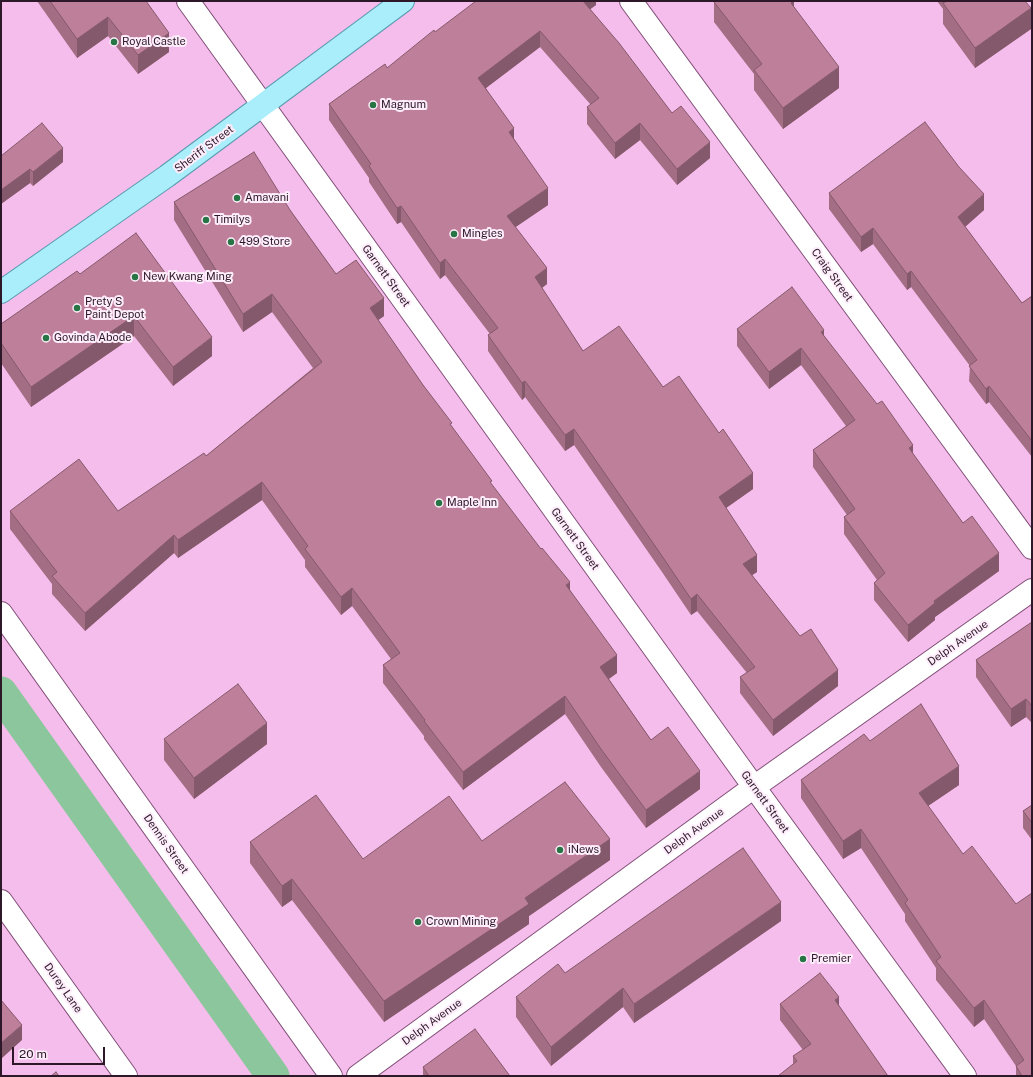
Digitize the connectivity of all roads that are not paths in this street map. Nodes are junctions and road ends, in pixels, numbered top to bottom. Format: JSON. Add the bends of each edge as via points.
{"nodes":[{"id":1,"x":188,"y":1,"type":"edge"},
{"id":2,"x":403,"y":1,"type":"edge"},
{"id":3,"x":631,"y":1,"type":"edge"},
{"id":4,"x":262,"y":105,"type":"junction"},
{"id":5,"x":1,"y":292,"type":"edge"},
{"id":6,"x":1032,"y":548,"type":"edge"},
{"id":7,"x":1032,"y":590,"type":"edge"},
{"id":8,"x":1,"y":613,"type":"edge"},
{"id":9,"x":754,"y":787,"type":"junction"},
{"id":10,"x":1,"y":900,"type":"edge"},
{"id":11,"x":126,"y":1076,"type":"edge"},
{"id":12,"x":331,"y":1076,"type":"edge"},
{"id":13,"x":358,"y":1076,"type":"edge"},
{"id":14,"x":965,"y":1076,"type":"edge"}],
"edges":[{"from":1,"to":4,"type":"street","name":"Garnett Street"},
{"from":2,"to":4,"type":"main road","name":"Sheriff Street"},
{"from":3,"to":6,"type":"street","name":"Craig Street"},
{"from":4,"to":5,"type":"main road","name":"Sheriff Street","via":[[167,176]]},
{"from":4,"to":9,"type":"street","name":"Garnett Street"},
{"from":7,"to":9,"type":"street","name":"Delph Avenue"},
{"from":8,"to":12,"type":"street","name":"Dennis Street"},
{"from":9,"to":13,"type":"street","name":"Delph Avenue"},
{"from":9,"to":14,"type":"street","name":"Garnett Street"},
{"from":10,"to":11,"type":"street","name":"Durey Lane"}]}
